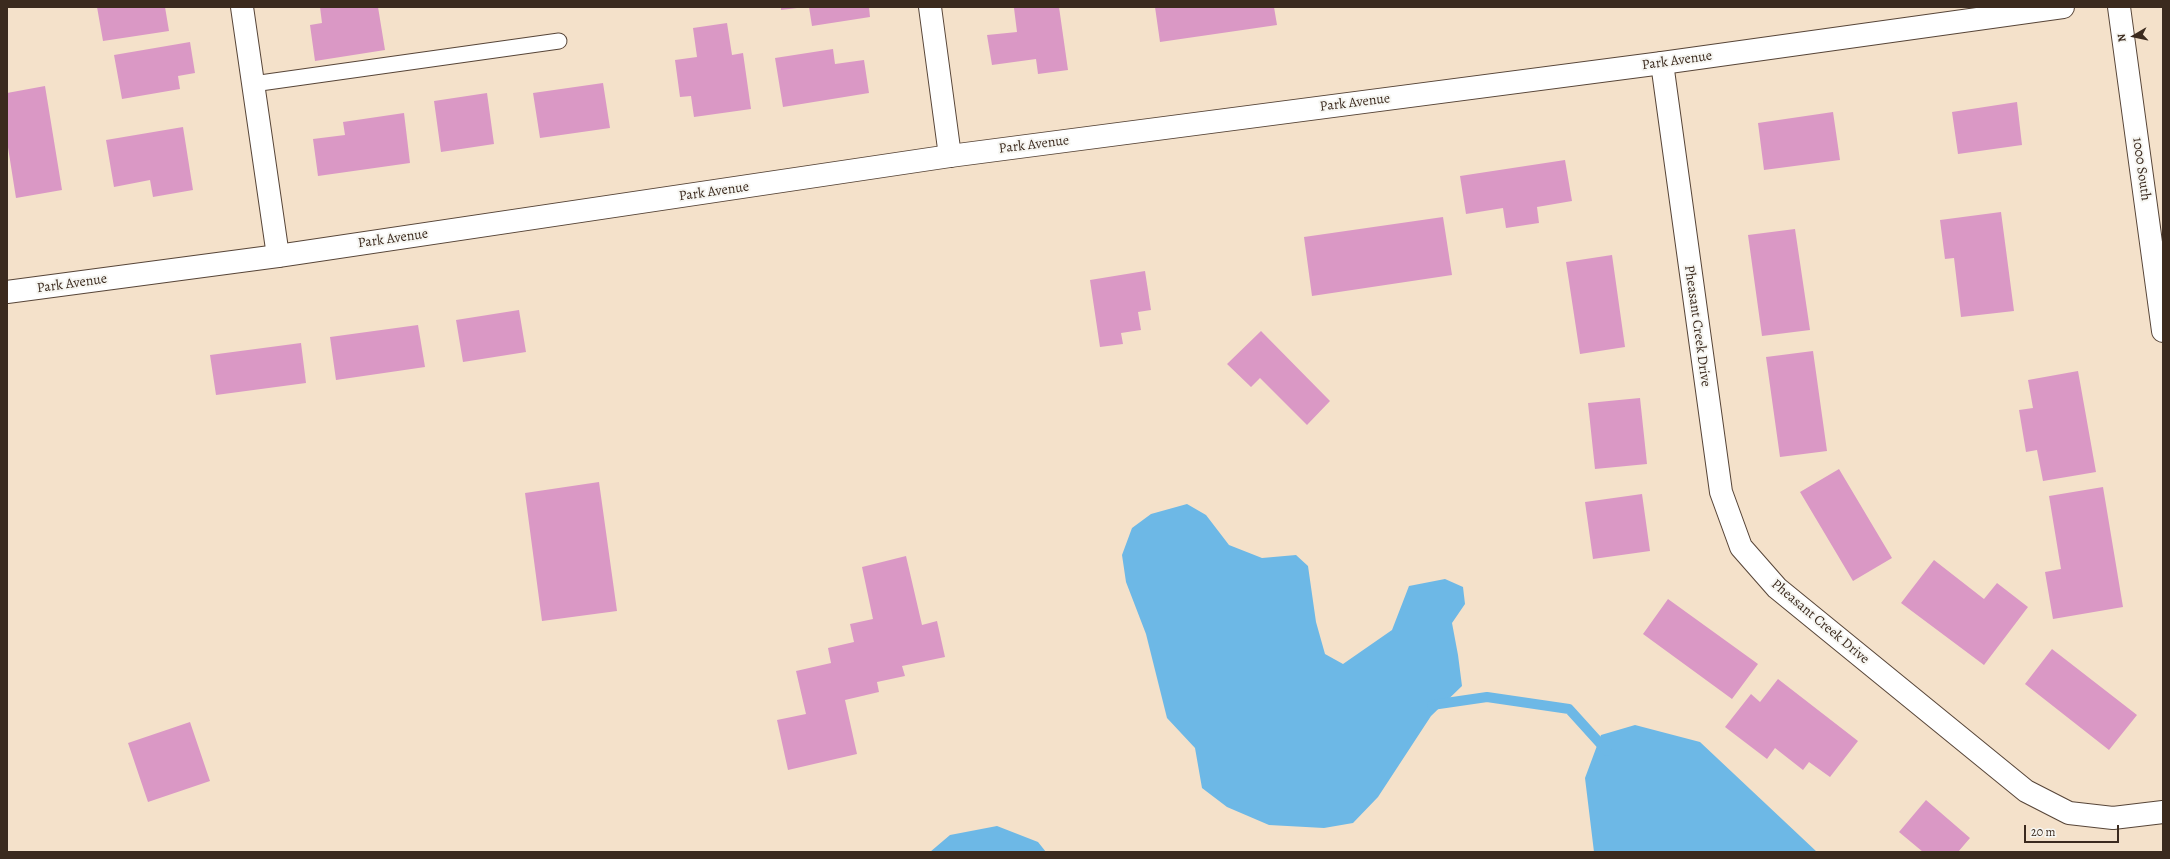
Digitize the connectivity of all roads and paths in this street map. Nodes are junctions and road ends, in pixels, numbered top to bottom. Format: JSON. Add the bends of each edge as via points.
{"nodes":[{"id":1,"x":242,"y":7,"type":"edge"},
{"id":2,"x":930,"y":7,"type":"edge"},
{"id":3,"x":2063,"y":7,"type":"edge"},
{"id":4,"x":2119,"y":7,"type":"edge"},
{"id":5,"x":559,"y":41,"type":"dead end"},
{"id":6,"x":1662,"y":63,"type":"junction"},
{"id":7,"x":253,"y":84,"type":"junction"},
{"id":8,"x":950,"y":156,"type":"junction"},
{"id":9,"x":278,"y":256,"type":"junction"},
{"id":10,"x":7,"y":292,"type":"edge"},
{"id":11,"x":2163,"y":331,"type":"edge"},
{"id":12,"x":2163,"y":812,"type":"edge"}],
"edges":[{"from":1,"to":7,"type":"street"},
{"from":2,"to":8,"type":"street"},
{"from":3,"to":6,"type":"street","name":"Park Avenue"},
{"from":4,"to":11,"type":"street","name":"1000 South"},
{"from":5,"to":7,"type":"lane"},
{"from":6,"to":8,"type":"street","name":"Park Avenue"},
{"from":6,"to":12,"type":"street","name":"Pheasant Creek Drive","via":[[1721,492],[1741,547],[1777,588],[2026,791],[2069,813],[2113,818]]},
{"from":7,"to":9,"type":"street"},
{"from":8,"to":9,"type":"street","name":"Park Avenue"},
{"from":9,"to":10,"type":"street","name":"Park Avenue"}]}
